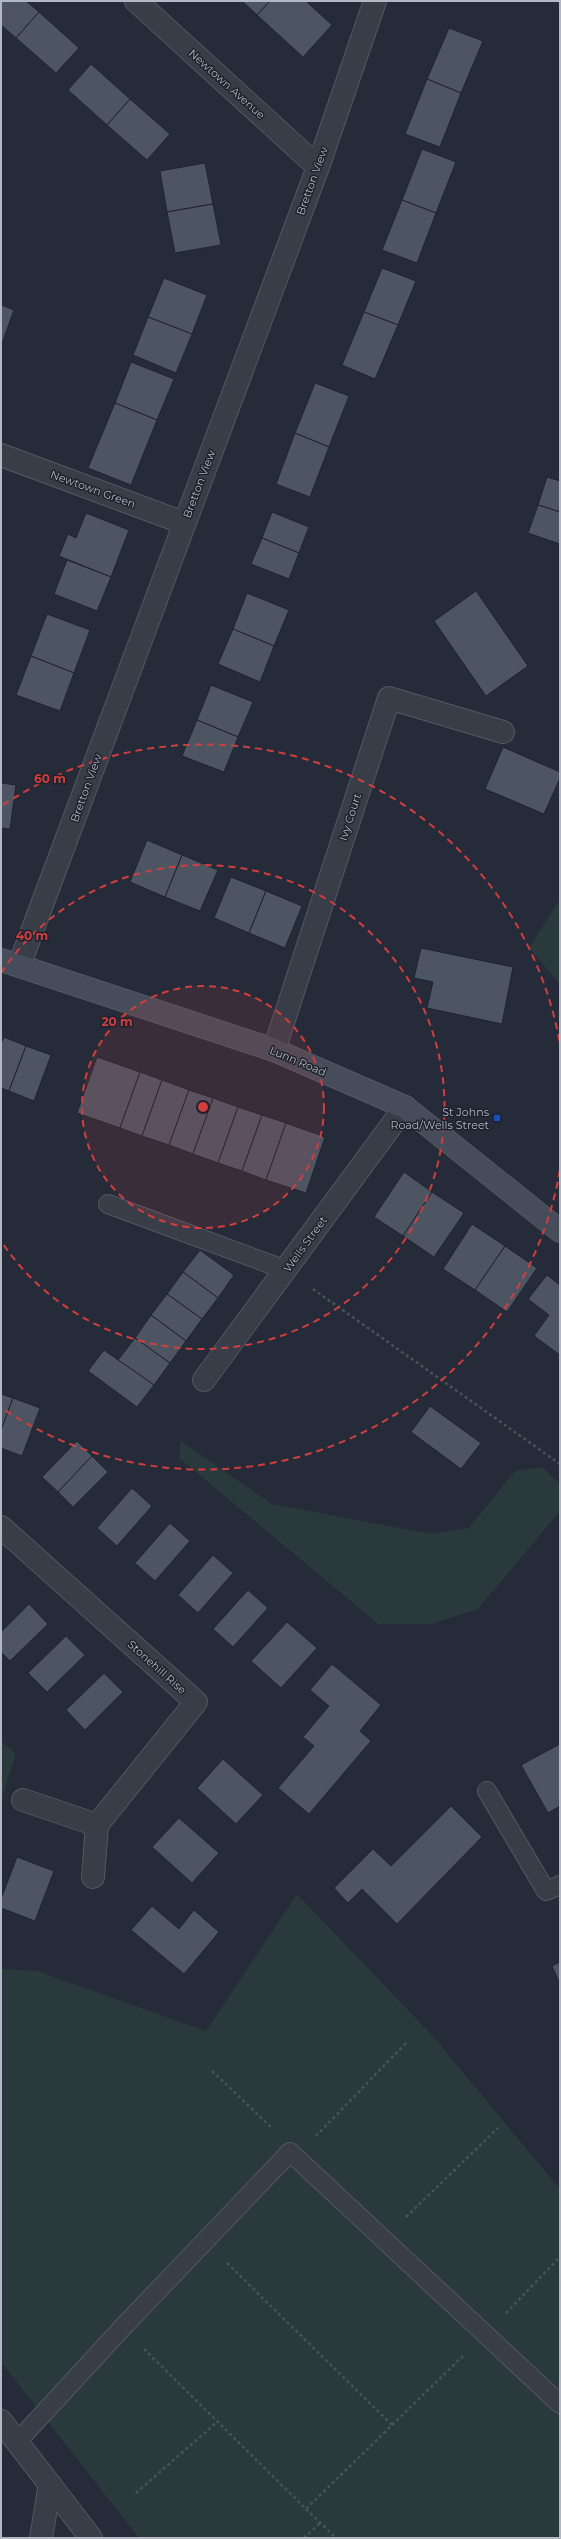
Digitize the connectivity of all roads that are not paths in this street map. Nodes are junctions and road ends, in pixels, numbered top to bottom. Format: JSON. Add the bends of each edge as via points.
{"nodes":[{"id":1,"x":136,"y":1,"type":"edge"},
{"id":2,"x":375,"y":1,"type":"edge"},
{"id":3,"x":318,"y":167,"type":"junction"},
{"id":4,"x":1,"y":455,"type":"edge"},
{"id":5,"x":184,"y":523,"type":"junction"},
{"id":6,"x":503,"y":732,"type":"dead end"},
{"id":7,"x":10,"y":963,"type":"edge"},
{"id":8,"x":274,"y":1050,"type":"junction"},
{"id":9,"x":405,"y":1107,"type":"junction"},
{"id":10,"x":108,"y":1204,"type":"dead end"},
{"id":11,"x":560,"y":1231,"type":"edge"},
{"id":12,"x":286,"y":1270,"type":"junction"},
{"id":13,"x":204,"y":1380,"type":"dead end"},
{"id":14,"x":1,"y":1527,"type":"edge"},
{"id":15,"x":486,"y":1791,"type":"dead end"},
{"id":16,"x":23,"y":1800,"type":"dead end"},
{"id":17,"x":97,"y":1825,"type":"junction"},
{"id":18,"x":93,"y":1877,"type":"dead end"},
{"id":19,"x":560,"y":1885,"type":"edge"},
{"id":20,"x":560,"y":2404,"type":"edge"},
{"id":21,"x":1,"y":2421,"type":"edge"},
{"id":22,"x":17,"y":2442,"type":"junction"},
{"id":23,"x":50,"y":2484,"type":"junction"},
{"id":24,"x":41,"y":2538,"type":"edge"},
{"id":25,"x":91,"y":2538,"type":"edge"}],
"edges":[{"from":1,"to":3,"type":"street","name":"Newtown Avenue"},
{"from":2,"to":3,"type":"street","name":"Bretton View"},
{"from":3,"to":5,"type":"street","name":"Bretton View"},
{"from":4,"to":5,"type":"street","name":"Newtown Green"},
{"from":5,"to":7,"type":"street","name":"Bretton View"},
{"from":6,"to":8,"type":"street","name":"Ivy Court","via":[[389,698]]},
{"from":7,"to":8,"type":"street","name":"Lunn Road"},
{"from":8,"to":9,"type":"street","name":"Lunn Road"},
{"from":9,"to":11,"type":"street","name":"Lunn Road"},
{"from":9,"to":12,"type":"street","name":"Wells Street"},
{"from":10,"to":12,"type":"lane"},
{"from":12,"to":13,"type":"street","name":"Wells Street"},
{"from":14,"to":17,"type":"street","name":"Stonehill Rise","via":[[196,1702]]},
{"from":15,"to":19,"type":"lane","via":[[546,1891]]},
{"from":16,"to":17,"type":"street"},
{"from":17,"to":18,"type":"street"},
{"from":20,"to":22,"type":"lane","via":[[293,2154],[122,2328]]},
{"from":21,"to":22,"type":"street"},
{"from":22,"to":23,"type":"street"},
{"from":23,"to":24,"type":"street"},
{"from":23,"to":25,"type":"street"}]}
